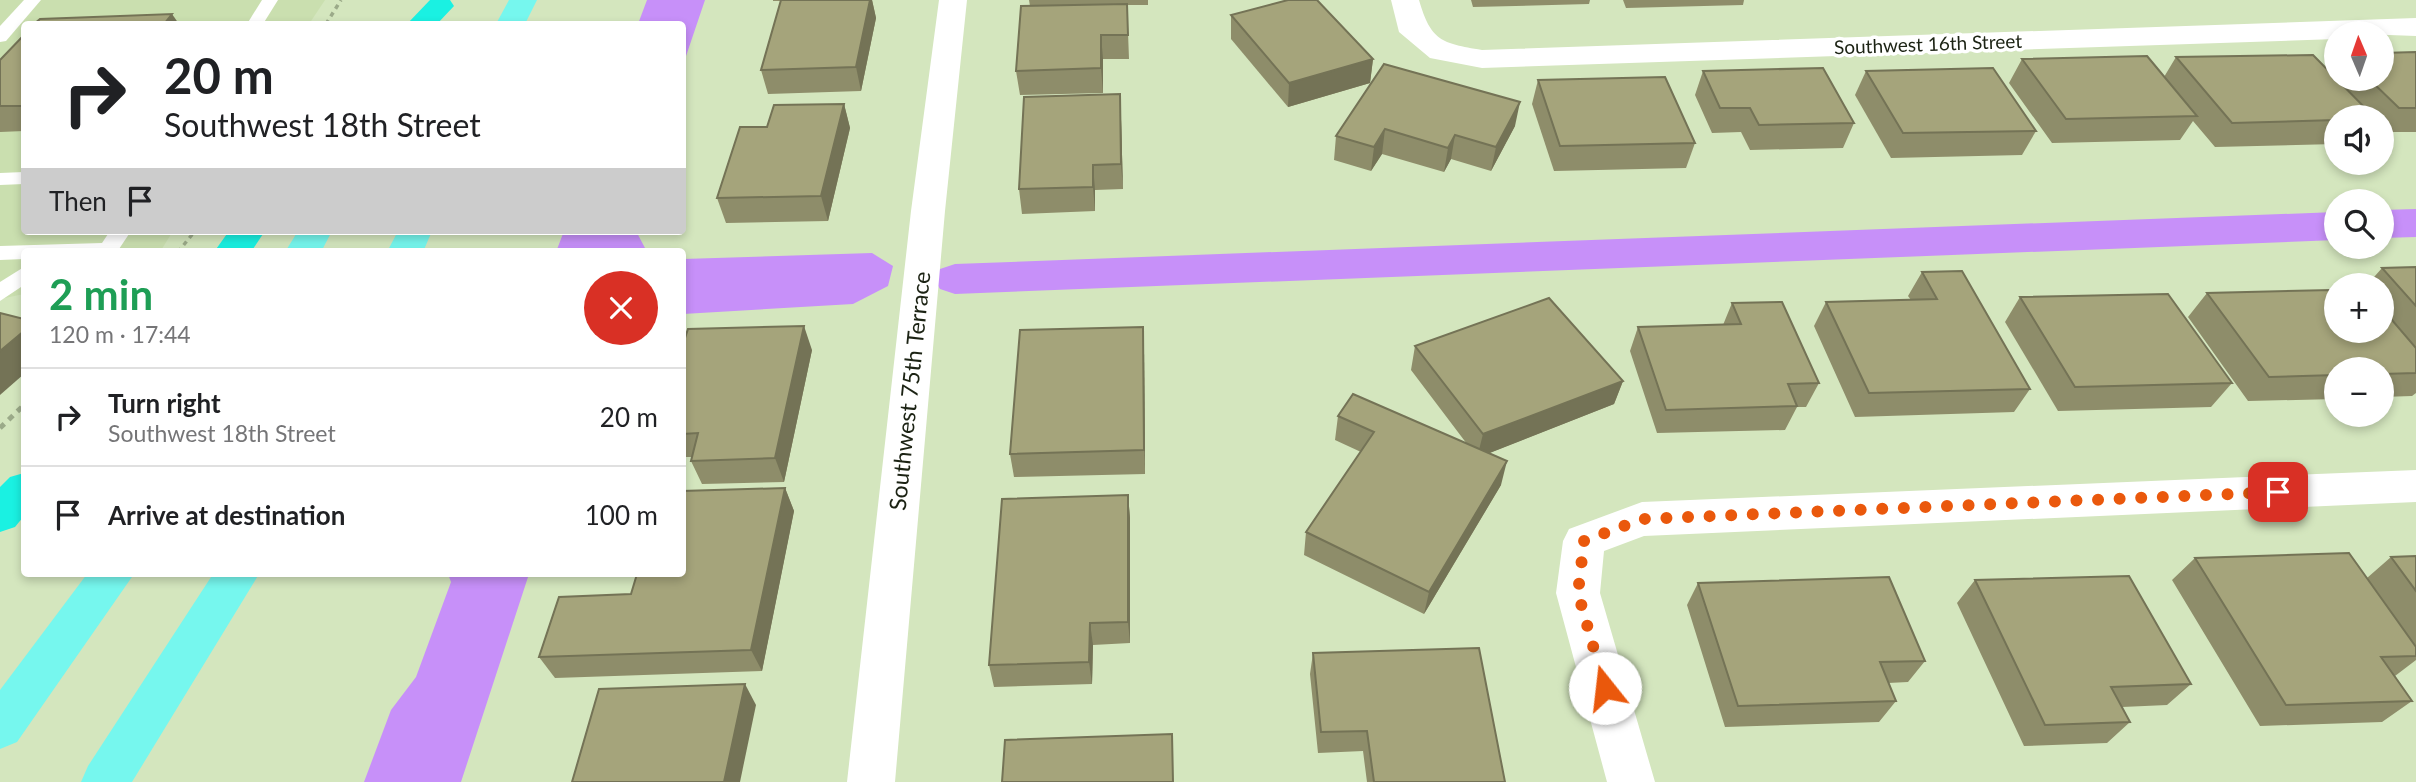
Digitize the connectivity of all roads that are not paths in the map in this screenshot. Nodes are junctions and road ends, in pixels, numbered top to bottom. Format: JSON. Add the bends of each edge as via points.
{"nodes":[{"id":1,"x":33,"y":0,"type":"edge"},
{"id":2,"x":270,"y":0,"type":"edge"},
{"id":3,"x":523,"y":0,"type":"edge"},
{"id":4,"x":953,"y":0,"type":"edge"},
{"id":5,"x":1405,"y":0,"type":"edge"},
{"id":6,"x":257,"y":21,"type":"edge"},
{"id":7,"x":512,"y":21,"type":"edge"},
{"id":8,"x":2416,"y":27,"type":"edge"},
{"id":9,"x":3,"y":31,"type":"edge"},
{"id":10,"x":21,"y":178,"type":"edge"},
{"id":11,"x":0,"y":179,"type":"edge"},
{"id":12,"x":21,"y":252,"type":"edge"},
{"id":13,"x":0,"y":253,"type":"edge"},
{"id":14,"x":21,"y":277,"type":"edge"},
{"id":15,"x":0,"y":293,"type":"edge"},
{"id":16,"x":2416,"y":486,"type":"edge"},
{"id":17,"x":21,"y":492,"type":"edge"},
{"id":18,"x":0,"y":515,"type":"edge"},
{"id":19,"x":110,"y":577,"type":"edge"},
{"id":20,"x":235,"y":577,"type":"edge"},
{"id":21,"x":0,"y":727,"type":"edge"},
{"id":22,"x":105,"y":782,"type":"edge"},
{"id":23,"x":871,"y":782,"type":"edge"},
{"id":24,"x":1631,"y":782,"type":"edge"}],
"edges":[{"from":1,"to":9,"type":"lane"},
{"from":2,"to":6,"type":"lane"},
{"from":3,"to":7,"type":"main road"},
{"from":4,"to":23,"type":"street","name":"Southwest 75th Terrace"},
{"from":5,"to":8,"type":"street","name":"Southwest 16th Street","via":[[1414,32],[1441,52],[1496,58]]},
{"from":10,"to":11,"type":"lane"},
{"from":12,"to":13,"type":"lane"},
{"from":14,"to":15,"type":"lane"},
{"from":16,"to":24,"type":"street","via":[[1642,519],[1584,541],[1578,593]]},
{"from":17,"to":18,"type":"highway"},
{"from":19,"to":21,"type":"main road"},
{"from":20,"to":22,"type":"main road"}]}
